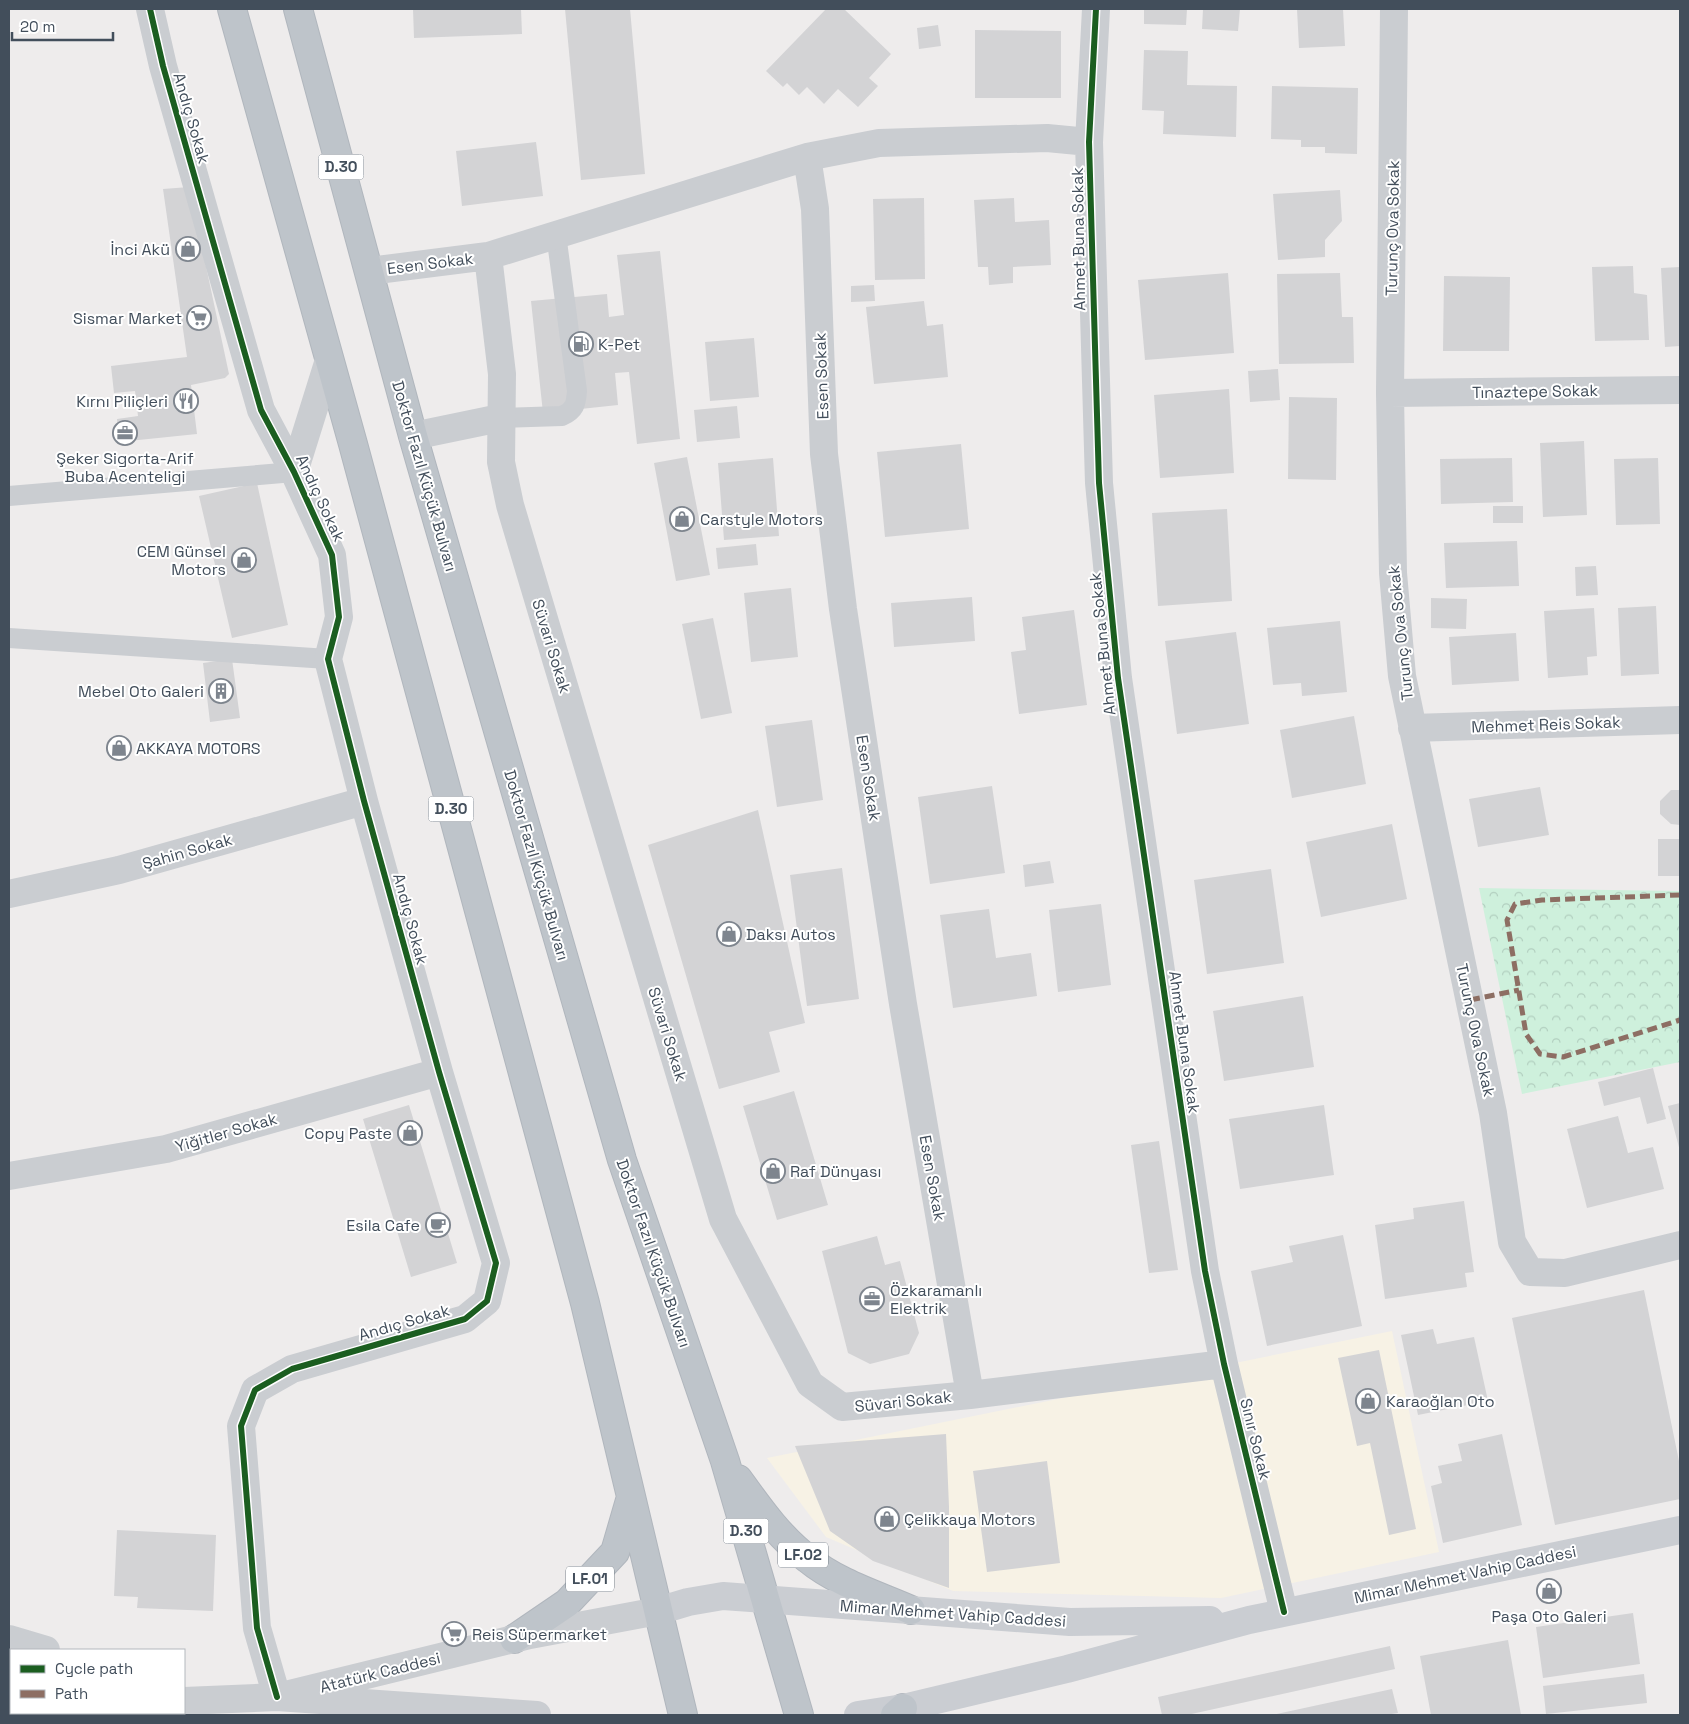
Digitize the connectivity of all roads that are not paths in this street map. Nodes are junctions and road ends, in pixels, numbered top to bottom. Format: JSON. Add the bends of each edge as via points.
{"nodes":[{"id":1,"x":150,"y":9,"type":"edge"},
{"id":2,"x":232,"y":9,"type":"edge"},
{"id":3,"x":298,"y":9,"type":"edge"},
{"id":4,"x":1096,"y":9,"type":"edge"},
{"id":5,"x":1394,"y":9,"type":"edge"},
{"id":6,"x":1090,"y":142,"type":"junction"},
{"id":7,"x":807,"y":157,"type":"junction"},
{"id":8,"x":556,"y":234,"type":"junction"},
{"id":9,"x":488,"y":256,"type":"junction"},
{"id":10,"x":369,"y":270,"type":"junction"},
{"id":11,"x":329,"y":360,"type":"junction"},
{"id":12,"x":1680,"y":390,"type":"edge"},
{"id":13,"x":1390,"y":393,"type":"junction"},
{"id":14,"x":500,"y":418,"type":"junction"},
{"id":15,"x":413,"y":436,"type":"junction"},
{"id":16,"x":294,"y":472,"type":"junction"},
{"id":17,"x":9,"y":496,"type":"edge"},
{"id":18,"x":9,"y":638,"type":"edge"},
{"id":19,"x":328,"y":659,"type":"junction"},
{"id":20,"x":1680,"y":720,"type":"edge"},
{"id":21,"x":1412,"y":728,"type":"junction"},
{"id":22,"x":364,"y":801,"type":"junction"},
{"id":23,"x":9,"y":894,"type":"edge"},
{"id":24,"x":439,"y":1072,"type":"junction"},
{"id":25,"x":9,"y":1176,"type":"edge"},
{"id":26,"x":1680,"y":1245,"type":"edge"},
{"id":27,"x":1205,"y":1271,"type":"joint"},
{"id":28,"x":1224,"y":1364,"type":"junction"},
{"id":29,"x":970,"y":1395,"type":"junction"},
{"id":30,"x":725,"y":1461,"type":"junction"},
{"id":31,"x":632,"y":1495,"type":"junction"},
{"id":32,"x":1680,"y":1530,"type":"edge"},
{"id":33,"x":767,"y":1601,"type":"junction"},
{"id":34,"x":911,"y":1610,"type":"junction"},
{"id":35,"x":658,"y":1612,"type":"junction"},
{"id":36,"x":1284,"y":1612,"type":"junction"},
{"id":37,"x":1249,"y":1620,"type":"junction"},
{"id":38,"x":514,"y":1639,"type":"junction"},
{"id":39,"x":9,"y":1640,"type":"edge"},
{"id":40,"x":42,"y":1649,"type":"edge"},
{"id":41,"x":277,"y":1697,"type":"junction"},
{"id":42,"x":185,"y":1701,"type":"edge"},
{"id":43,"x":210,"y":1708,"type":"edge"},
{"id":44,"x":899,"y":1712,"type":"edge"},
{"id":45,"x":537,"y":1715,"type":"edge"},
{"id":46,"x":683,"y":1715,"type":"edge"},
{"id":47,"x":799,"y":1715,"type":"edge"},
{"id":48,"x":858,"y":1715,"type":"edge"}],
"edges":[{"from":1,"to":16,"type":"street","name":"Andıç Sokak","via":[[163,66],[261,410]]},
{"from":2,"to":11,"type":"highway","number":"D.30"},
{"from":3,"to":10,"type":"highway","name":"Doktor Fazıl Küçük Bulvarı","number":"D.30"},
{"from":4,"to":6,"type":"street","name":"Ahmet Buna Sokak"},
{"from":5,"to":13,"type":"street","name":"Turunç Ova Sokak"},
{"from":6,"to":7,"type":"street","name":"Esen Sokak","via":[[1047,138],[879,143]]},
{"from":6,"to":27,"type":"street","name":"Ahmet Buna Sokak","via":[[1100,483],[1118,678]]},
{"from":7,"to":8,"type":"street","name":"Esen Sokak"},
{"from":7,"to":29,"type":"street","name":"Esen Sokak","via":[[815,209],[824,454],[842,609],[902,1004]]},
{"from":8,"to":9,"type":"street","name":"Esen Sokak"},
{"from":8,"to":14,"type":"lane","via":[[577,391],[576,405],[562,416]]},
{"from":9,"to":10,"type":"street","name":"Esen Sokak"},
{"from":9,"to":14,"type":"street","name":"Süvari Sokak","via":[[502,374]]},
{"from":10,"to":15,"type":"highway","name":"Doktor Fazıl Küçük Bulvarı","number":"D.30"},
{"from":11,"to":16,"type":"street","name":"Andıç Sokak"},
{"from":11,"to":31,"type":"highway","number":"D.30","via":[[585,1303]]},
{"from":12,"to":13,"type":"street","name":"Tınaztepe Sokak"},
{"from":13,"to":21,"type":"street","name":"Turunç Ova Sokak","via":[[1393,573],[1402,676]]},
{"from":14,"to":15,"type":"street"},
{"from":14,"to":29,"type":"street","name":"Süvari Sokak","via":[[501,462],[510,505],[723,1219],[810,1384],[842,1407]]},
{"from":15,"to":30,"type":"highway","name":"Doktor Fazıl Küçük Bulvarı","number":"D.30","via":[[622,1160]]},
{"from":16,"to":17,"type":"lane"},
{"from":16,"to":19,"type":"street","name":"Andıç Sokak","via":[[332,555],[339,616]]},
{"from":18,"to":19,"type":"lane"},
{"from":19,"to":22,"type":"street","name":"Andıç Sokak"},
{"from":20,"to":21,"type":"street","name":"Mehmet Reis Sokak"},
{"from":21,"to":26,"type":"street","name":"Turunç Ova Sokak","via":[[1493,1113],[1512,1242],[1530,1272],[1565,1273]]},
{"from":22,"to":23,"type":"street","name":"Şahin Sokak","via":[[119,870]]},
{"from":22,"to":24,"type":"street","name":"Andıç Sokak"},
{"from":24,"to":25,"type":"street","name":"Yiğitler Sokak","via":[[166,1149]]},
{"from":24,"to":41,"type":"street","name":"Andıç Sokak","via":[[496,1263],[487,1300],[465,1318],[292,1369],[255,1390],[241,1426],[257,1628]]},
{"from":27,"to":28,"type":"street","name":"Sınır Sokak"},
{"from":28,"to":29,"type":"street","name":"Süvari Sokak"},
{"from":28,"to":36,"type":"street","name":"Sınır Sokak"},
{"from":30,"to":33,"type":"highway","name":"Doktor Fazıl Küçük Bulvarı","number":"D.30"},
{"from":30,"to":34,"type":"highway","number":"LF.02","via":[[774,1528],[808,1560],[837,1578]]},
{"from":31,"to":35,"type":"highway","number":"D.30"},
{"from":31,"to":38,"type":"highway","number":"LF.01","via":[[615,1552],[567,1603]]},
{"from":32,"to":36,"type":"main road","name":"Mimar Mehmet Vahip Caddesi","number":"LF.02"},
{"from":33,"to":34,"type":"main road","name":"Mimar Mehmet Vahip Caddesi","number":"LF.02"},
{"from":33,"to":35,"type":"main road","name":"Mimar Mehmet Vahip Caddesi","number":"LF.02","via":[[723,1596],[688,1602]]},
{"from":33,"to":47,"type":"highway","name":"Doktor Fazıl Küçük Bulvarı","number":"D.30"},
{"from":34,"to":37,"type":"main road","name":"Mimar Mehmet Vahip Caddesi","number":"LF.02","via":[[1070,1622]]},
{"from":35,"to":38,"type":"street","name":"Atatürk Caddesi","number":"LF.01"},
{"from":35,"to":46,"type":"highway","number":"D.30"},
{"from":36,"to":37,"type":"main road","name":"Mimar Mehmet Vahip Caddesi","number":"LF.02"},
{"from":37,"to":44,"type":"main road","name":"Mimar Mehmet Vahip Caddesi","number":"LF.02"},
{"from":38,"to":41,"type":"street","name":"Atatürk Caddesi","number":"LF.01"},
{"from":39,"to":40,"type":"street"},
{"from":41,"to":43,"type":"street","name":"Atatürk Caddesi","number":"LF.01"},
{"from":41,"to":45,"type":"street","name":"Atatürk Caddesi","number":"LF.01"},
{"from":42,"to":43,"type":"street","name":"Atatürk Caddesi","number":"LF.01"},
{"from":44,"to":48,"type":"main road","name":"Mimar Mehmet Vahip Caddesi","number":"LF.02"}]}
